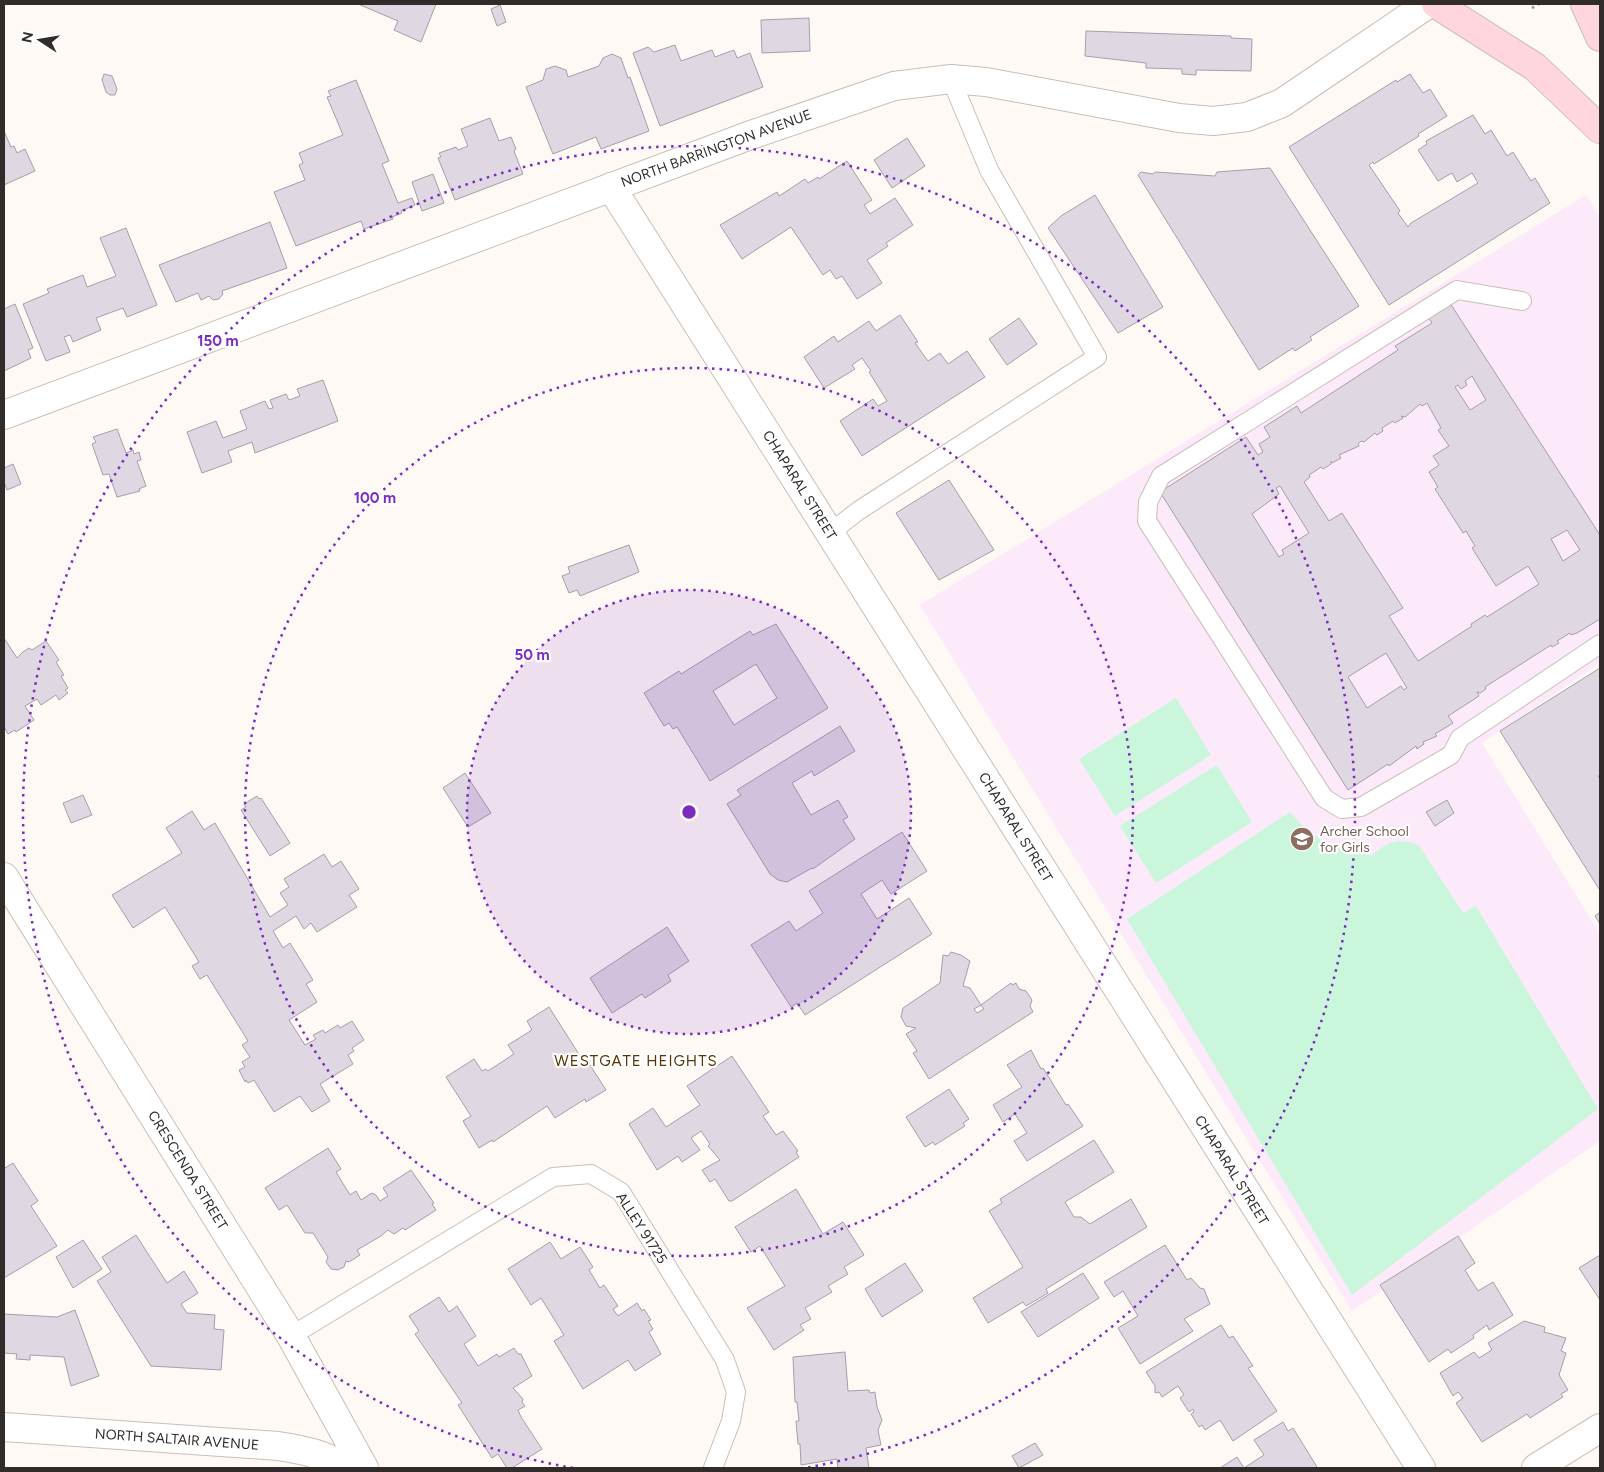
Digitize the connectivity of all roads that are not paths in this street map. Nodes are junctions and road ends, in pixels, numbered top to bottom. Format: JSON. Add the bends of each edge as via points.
{"nodes":[{"id":1,"x":1428,"y":4,"type":"edge"},
{"id":2,"x":1436,"y":4,"type":"edge"},
{"id":3,"x":1585,"y":4,"type":"edge"},
{"id":4,"x":1600,"y":38,"type":"edge"},
{"id":5,"x":952,"y":79,"type":"junction"},
{"id":6,"x":1600,"y":129,"type":"edge"},
{"id":7,"x":611,"y":187,"type":"junction"},
{"id":8,"x":1522,"y":301,"type":"dead end"},
{"id":9,"x":4,"y":415,"type":"edge"},
{"id":10,"x":830,"y":533,"type":"junction"},
{"id":11,"x":1600,"y":644,"type":"edge"},
{"id":12,"x":4,"y":877,"type":"edge"},
{"id":13,"x":291,"y":1336,"type":"junction"},
{"id":14,"x":4,"y":1428,"type":"edge"},
{"id":15,"x":1600,"y":1428,"type":"edge"},
{"id":16,"x":303,"y":1459,"type":"edge"},
{"id":17,"x":346,"y":1468,"type":"edge"},
{"id":18,"x":364,"y":1468,"type":"edge"},
{"id":19,"x":713,"y":1468,"type":"edge"},
{"id":20,"x":1421,"y":1468,"type":"edge"},
{"id":21,"x":1536,"y":1468,"type":"edge"}],
"edges":[{"from":1,"to":5,"type":"street","name":"NORTH BARRINGTON AVENUE","via":[[1282,103],[1247,117],[1213,121],[1179,118],[986,82]]},
{"from":2,"to":6,"type":"main road","via":[[1535,68]]},
{"from":3,"to":4,"type":"main road"},
{"from":5,"to":7,"type":"street","name":"NORTH BARRINGTON AVENUE","via":[[894,86]]},
{"from":5,"to":10,"type":"lane","via":[[988,170],[1097,357],[858,511]]},
{"from":7,"to":9,"type":"street","name":"NORTH BARRINGTON AVENUE"},
{"from":7,"to":10,"type":"street","name":"CHAPARAL STREET"},
{"from":8,"to":11,"type":"lane","via":[[1457,290],[1161,476],[1148,502],[1147,521],[1324,798],[1342,809],[1361,807],[1451,755],[1460,738]]},
{"from":10,"to":20,"type":"street","name":"CHAPARAL STREET"},
{"from":12,"to":13,"type":"street","name":"CRESCENDA STREET"},
{"from":13,"to":18,"type":"street","name":"CRESCENDA STREET"},
{"from":13,"to":19,"type":"lane","name":"ALLEY 91725","via":[[553,1177],[591,1174],[621,1192],[725,1360],[736,1392],[731,1421]]},
{"from":14,"to":16,"type":"street","name":"NORTH SALTAIR AVENUE"},
{"from":15,"to":21,"type":"street"},
{"from":16,"to":17,"type":"street","name":"NORTH SALTAIR AVENUE","via":[[329,1457]]}]}
